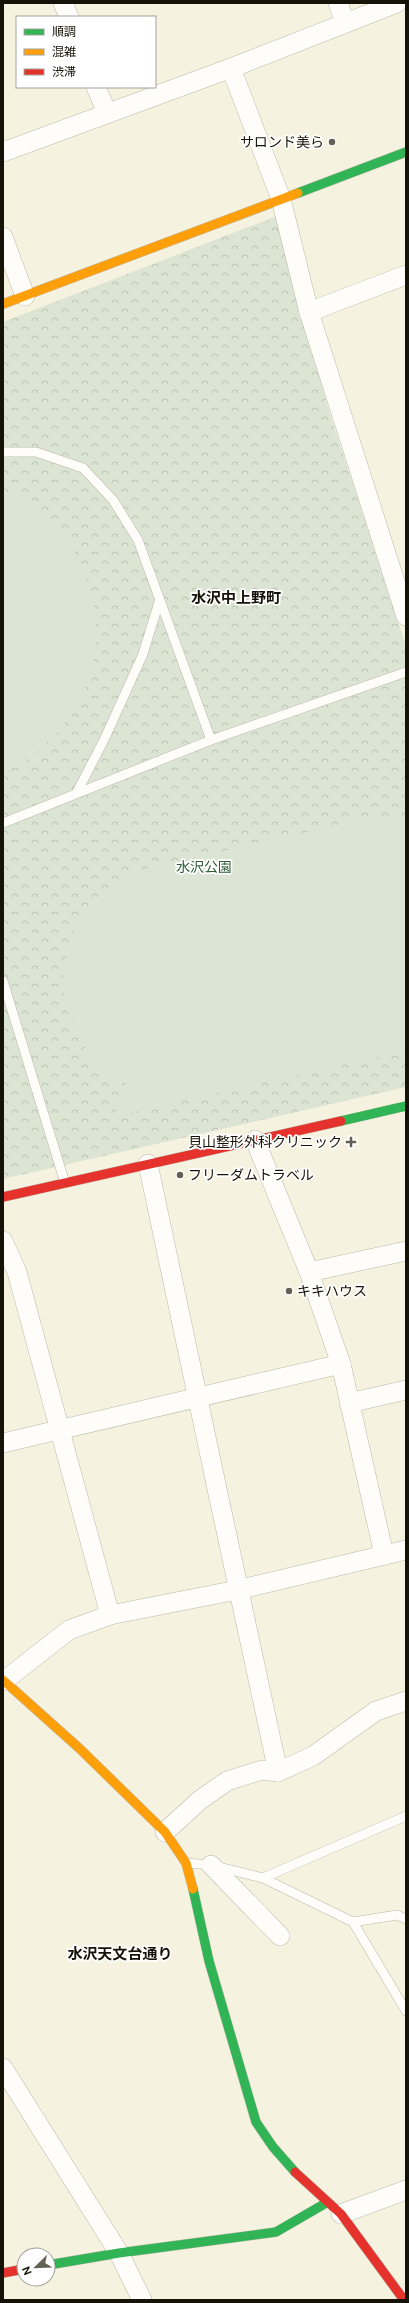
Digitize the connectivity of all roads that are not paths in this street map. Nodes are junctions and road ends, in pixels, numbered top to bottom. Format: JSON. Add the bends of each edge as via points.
{"nodes":[{"id":1,"x":63,"y":3,"type":"edge"},
{"id":2,"x":338,"y":3,"type":"edge"},
{"id":3,"x":397,"y":3,"type":"edge"},
{"id":4,"x":69,"y":16,"type":"edge"},
{"id":5,"x":345,"y":22,"type":"junction"},
{"id":6,"x":231,"y":68,"type":"junction"},
{"id":7,"x":96,"y":88,"type":"edge"},
{"id":8,"x":106,"y":113,"type":"junction"},
{"id":9,"x":3,"y":152,"type":"edge"},
{"id":10,"x":406,"y":152,"type":"edge"},
{"id":11,"x":281,"y":199,"type":"junction"},
{"id":12,"x":3,"y":238,"type":"edge"},
{"id":13,"x":406,"y":275,"type":"edge"},
{"id":14,"x":25,"y":296,"type":"junction"},
{"id":15,"x":3,"y":304,"type":"edge"},
{"id":16,"x":309,"y":312,"type":"junction"},
{"id":17,"x":3,"y":452,"type":"edge"},
{"id":18,"x":160,"y":602,"type":"junction"},
{"id":19,"x":405,"y":609,"type":"edge"},
{"id":20,"x":406,"y":672,"type":"edge"},
{"id":21,"x":211,"y":740,"type":"junction"},
{"id":22,"x":77,"y":792,"type":"junction"},
{"id":23,"x":3,"y":823,"type":"edge"},
{"id":24,"x":3,"y":981,"type":"edge"},
{"id":25,"x":406,"y":1106,"type":"edge"},
{"id":26,"x":255,"y":1140,"type":"junction"},
{"id":27,"x":148,"y":1164,"type":"junction"},
{"id":28,"x":65,"y":1183,"type":"junction"},
{"id":29,"x":3,"y":1197,"type":"edge"},
{"id":30,"x":3,"y":1241,"type":"edge"},
{"id":31,"x":406,"y":1251,"type":"edge"},
{"id":32,"x":309,"y":1272,"type":"junction"},
{"id":33,"x":341,"y":1364,"type":"junction"},
{"id":34,"x":406,"y":1390,"type":"edge"},
{"id":35,"x":199,"y":1397,"type":"junction"},
{"id":36,"x":349,"y":1403,"type":"junction"},
{"id":37,"x":59,"y":1431,"type":"junction"},
{"id":38,"x":3,"y":1443,"type":"edge"},
{"id":39,"x":406,"y":1550,"type":"edge"},
{"id":40,"x":384,"y":1555,"type":"junction"},
{"id":41,"x":237,"y":1590,"type":"junction"},
{"id":42,"x":110,"y":1615,"type":"junction"},
{"id":43,"x":4,"y":1681,"type":"edge"},
{"id":44,"x":406,"y":1700,"type":"edge"},
{"id":45,"x":278,"y":1772,"type":"junction"},
{"id":46,"x":406,"y":1816,"type":"edge"},
{"id":47,"x":165,"y":1832,"type":"junction"},
{"id":48,"x":186,"y":1863,"type":"junction"},
{"id":49,"x":211,"y":1865,"type":"junction"},
{"id":50,"x":263,"y":1878,"type":"junction"},
{"id":51,"x":406,"y":1919,"type":"edge"},
{"id":52,"x":353,"y":1922,"type":"junction"},
{"id":53,"x":280,"y":1936,"type":"dead end"},
{"id":54,"x":406,"y":2011,"type":"edge"},
{"id":55,"x":3,"y":2068,"type":"edge"},
{"id":56,"x":406,"y":2190,"type":"edge"},
{"id":57,"x":334,"y":2209,"type":"junction"},
{"id":58,"x":119,"y":2253,"type":"junction"},
{"id":59,"x":56,"y":2264,"type":"edge"},
{"id":60,"x":16,"y":2271,"type":"edge"},
{"id":61,"x":3,"y":2273,"type":"edge"},
{"id":62,"x":142,"y":2300,"type":"edge"},
{"id":63,"x":404,"y":2300,"type":"edge"}],
"edges":[{"from":1,"to":4,"type":"street"},
{"from":2,"to":5,"type":"street"},
{"from":3,"to":5,"type":"street"},
{"from":5,"to":6,"type":"street"},
{"from":6,"to":8,"type":"street"},
{"from":6,"to":11,"type":"street"},
{"from":7,"to":8,"type":"street"},
{"from":8,"to":9,"type":"street"},
{"from":10,"to":11,"type":"street"},
{"from":11,"to":14,"type":"street"},
{"from":11,"to":16,"type":"street"},
{"from":12,"to":14,"type":"street"},
{"from":13,"to":16,"type":"street"},
{"from":14,"to":15,"type":"street"},
{"from":16,"to":19,"type":"street"},
{"from":17,"to":18,"type":"lane","via":[[36,452],[83,468],[113,500],[138,540]]},
{"from":18,"to":21,"type":"lane"},
{"from":18,"to":22,"type":"lane","via":[[143,654]]},
{"from":20,"to":21,"type":"lane"},
{"from":21,"to":22,"type":"lane"},
{"from":22,"to":23,"type":"lane"},
{"from":24,"to":28,"type":"lane"},
{"from":25,"to":26,"type":"street"},
{"from":26,"to":27,"type":"street"},
{"from":26,"to":32,"type":"street"},
{"from":27,"to":28,"type":"street"},
{"from":27,"to":35,"type":"street"},
{"from":28,"to":29,"type":"street"},
{"from":30,"to":37,"type":"street","via":[[17,1272]]},
{"from":31,"to":32,"type":"street"},
{"from":32,"to":33,"type":"street"},
{"from":33,"to":35,"type":"street"},
{"from":33,"to":36,"type":"street"},
{"from":34,"to":36,"type":"street"},
{"from":35,"to":37,"type":"street"},
{"from":35,"to":41,"type":"street"},
{"from":36,"to":40,"type":"street"},
{"from":37,"to":38,"type":"street"},
{"from":37,"to":42,"type":"street"},
{"from":39,"to":40,"type":"street"},
{"from":40,"to":41,"type":"street"},
{"from":41,"to":42,"type":"street"},
{"from":41,"to":45,"type":"street"},
{"from":42,"to":43,"type":"street","via":[[69,1630]]},
{"from":43,"to":47,"type":"street","via":[[79,1748]]},
{"from":44,"to":45,"type":"street","via":[[376,1711],[313,1756]]},
{"from":45,"to":47,"type":"street","via":[[262,1770],[227,1781],[200,1800]]},
{"from":46,"to":50,"type":"lane"},
{"from":47,"to":48,"type":"street"},
{"from":48,"to":49,"type":"lane"},
{"from":48,"to":57,"type":"street","via":[[209,1961],[256,2122],[268,2143]]},
{"from":49,"to":50,"type":"lane"},
{"from":49,"to":53,"type":"street"},
{"from":50,"to":52,"type":"lane"},
{"from":51,"to":52,"type":"lane","via":[[397,1915]]},
{"from":52,"to":54,"type":"lane"},
{"from":55,"to":58,"type":"street"},
{"from":56,"to":57,"type":"street"},
{"from":57,"to":58,"type":"street","via":[[276,2232]]},
{"from":57,"to":63,"type":"street"},
{"from":58,"to":59,"type":"street"},
{"from":58,"to":62,"type":"street"},
{"from":60,"to":61,"type":"street"}]}
